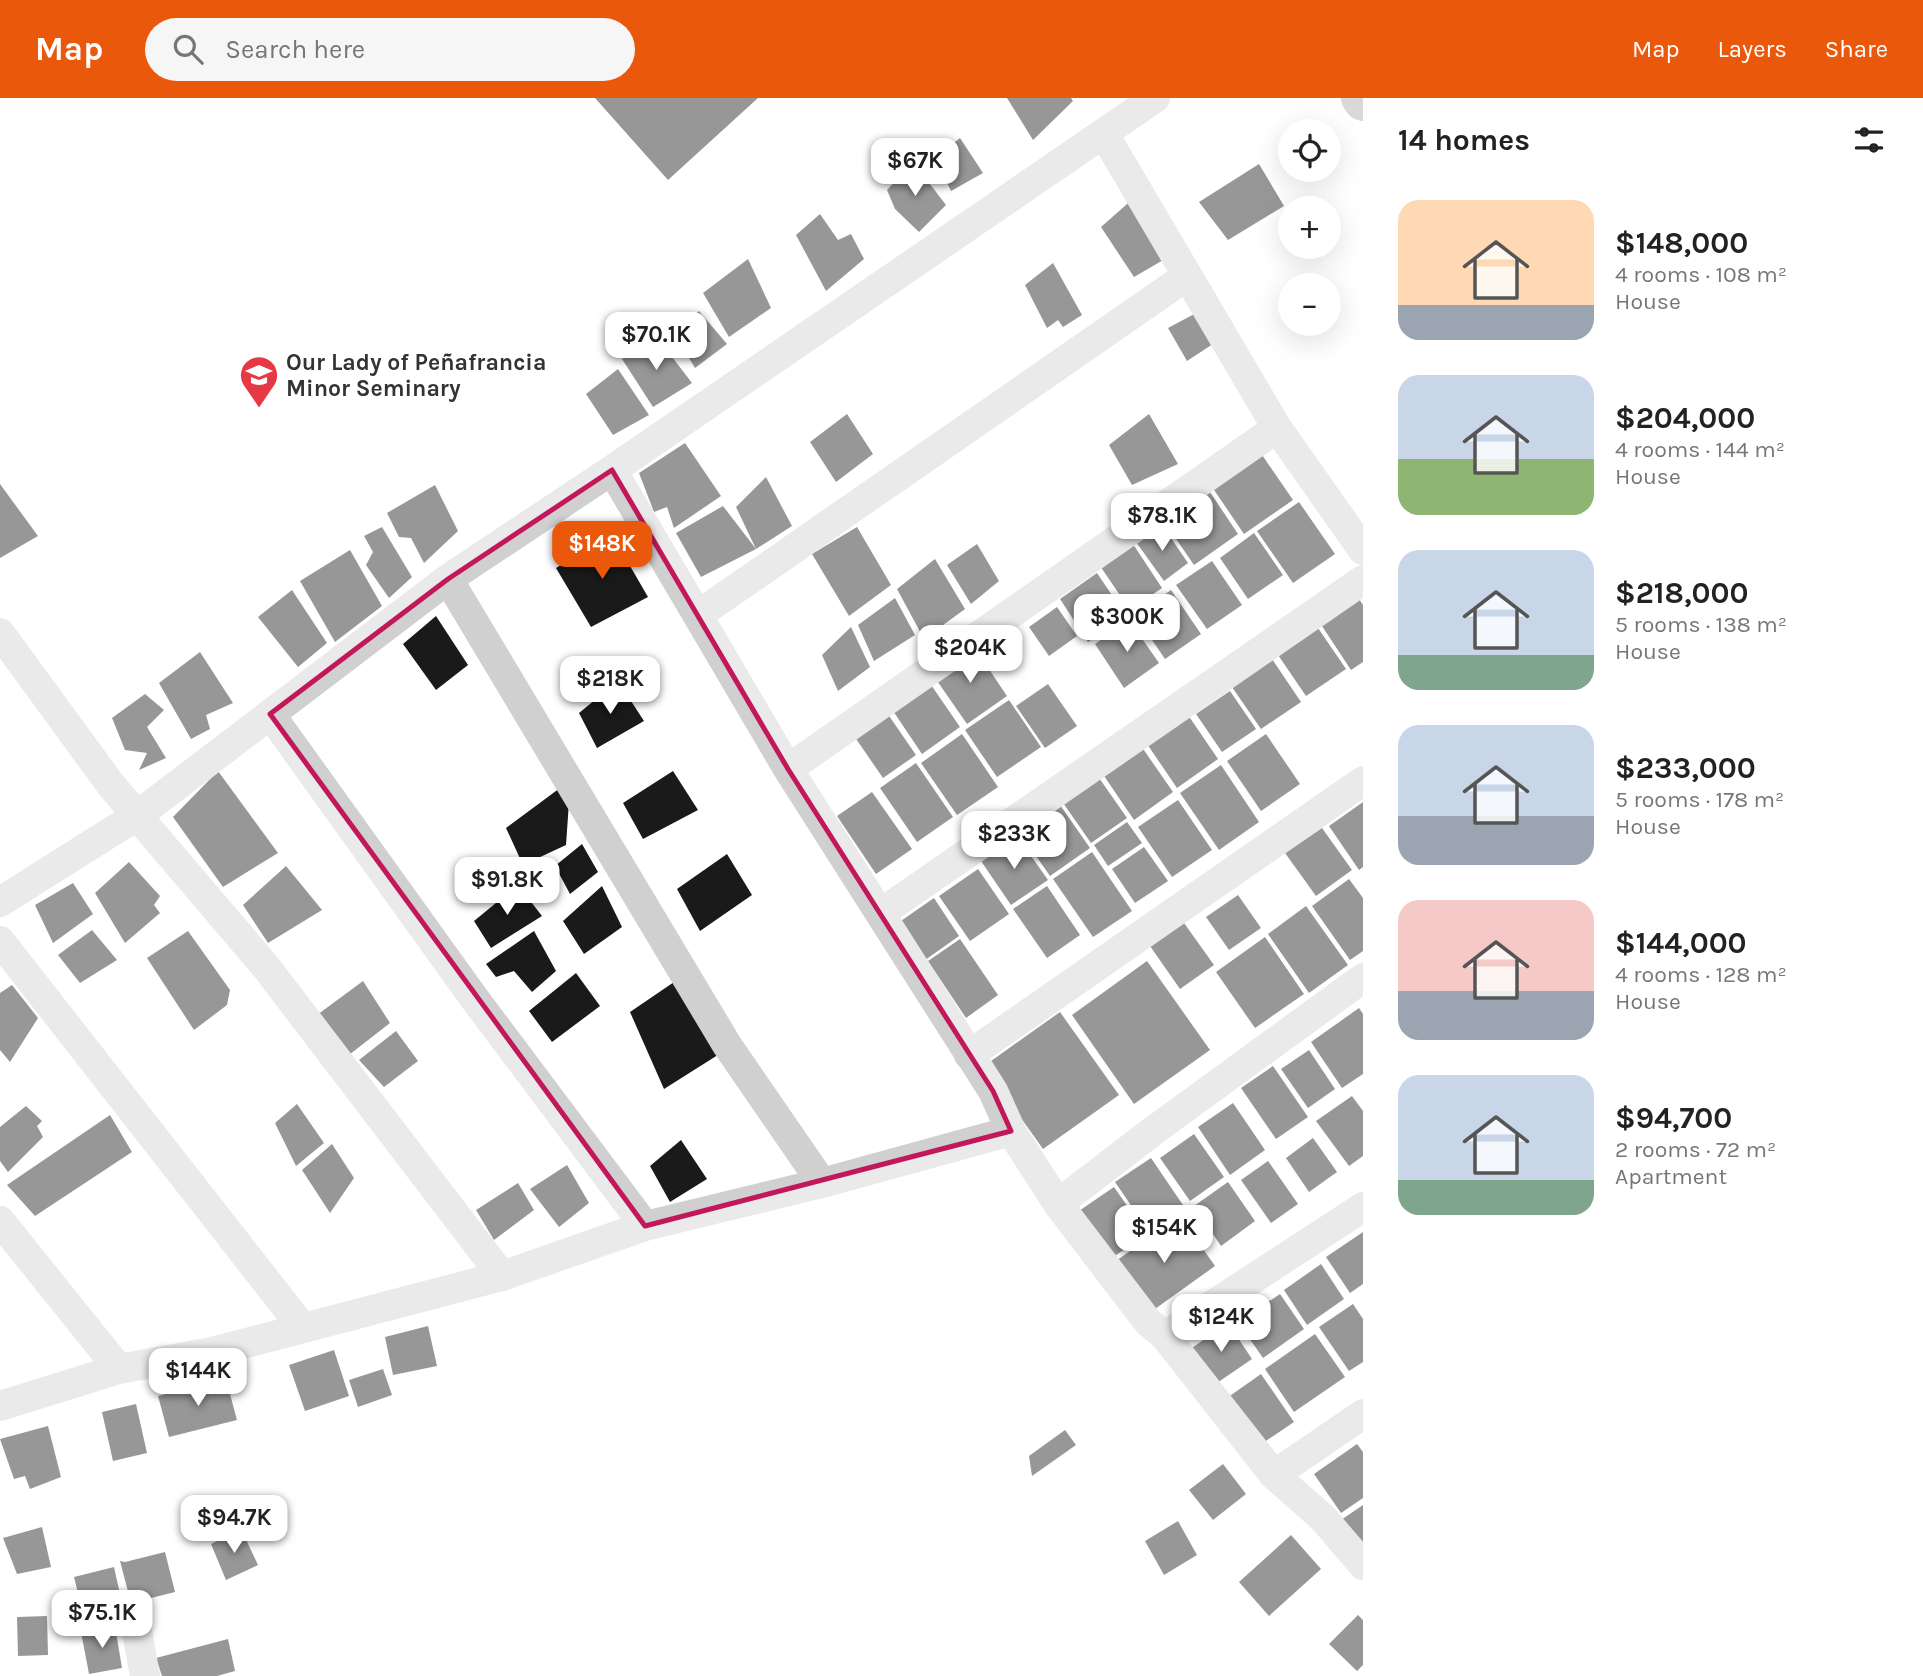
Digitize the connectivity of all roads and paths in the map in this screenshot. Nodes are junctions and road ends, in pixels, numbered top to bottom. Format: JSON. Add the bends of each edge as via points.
{"nodes":[{"id":1,"x":1155,"y":98,"type":"edge"},
{"id":2,"x":1104,"y":134,"type":"junction"},
{"id":3,"x":1187,"y":276,"type":"junction"},
{"id":4,"x":1277,"y":428,"type":"junction"},
{"id":5,"x":611,"y":470,"type":"junction"},
{"id":6,"x":1363,"y":550,"type":"edge"},
{"id":7,"x":448,"y":579,"type":"junction"},
{"id":8,"x":1363,"y":580,"type":"edge"},
{"id":9,"x":698,"y":615,"type":"junction"},
{"id":10,"x":3,"y":644,"type":"edge"},
{"id":11,"x":270,"y":714,"type":"junction"},
{"id":12,"x":788,"y":769,"type":"junction"},
{"id":13,"x":1363,"y":781,"type":"edge"},
{"id":14,"x":138,"y":815,"type":"junction"},
{"id":15,"x":0,"y":902,"type":"edge"},
{"id":16,"x":881,"y":913,"type":"junction"},
{"id":17,"x":0,"y":941,"type":"edge"},
{"id":18,"x":1363,"y":978,"type":"edge"},
{"id":19,"x":969,"y":1055,"type":"junction"},
{"id":20,"x":1011,"y":1131,"type":"junction"},
{"id":21,"x":822,"y":1183,"type":"junction"},
{"id":22,"x":1058,"y":1204,"type":"junction"},
{"id":23,"x":1363,"y":1207,"type":"edge"},
{"id":24,"x":0,"y":1221,"type":"edge"},
{"id":25,"x":645,"y":1226,"type":"junction"},
{"id":26,"x":502,"y":1276,"type":"junction"},
{"id":27,"x":302,"y":1327,"type":"junction"},
{"id":28,"x":1165,"y":1336,"type":"junction"},
{"id":29,"x":118,"y":1369,"type":"junction"},
{"id":30,"x":0,"y":1406,"type":"edge"},
{"id":31,"x":1363,"y":1414,"type":"edge"},
{"id":32,"x":1274,"y":1475,"type":"junction"},
{"id":33,"x":1363,"y":1565,"type":"edge"},
{"id":34,"x":134,"y":1615,"type":"dead end"},
{"id":35,"x":145,"y":1676,"type":"edge"}],
"edges":[{"from":1,"to":2,"type":"street"},
{"from":2,"to":3,"type":"street"},
{"from":2,"to":5,"type":"street"},
{"from":3,"to":4,"type":"street"},
{"from":3,"to":9,"type":"street"},
{"from":4,"to":6,"type":"street"},
{"from":4,"to":12,"type":"street"},
{"from":5,"to":7,"type":"street"},
{"from":5,"to":9,"type":"street"},
{"from":7,"to":11,"type":"street"},
{"from":7,"to":21,"type":"street","via":[[727,1045]]},
{"from":8,"to":16,"type":"street"},
{"from":9,"to":12,"type":"street"},
{"from":10,"to":14,"type":"street"},
{"from":11,"to":14,"type":"street"},
{"from":11,"to":25,"type":"street"},
{"from":12,"to":16,"type":"street"},
{"from":13,"to":19,"type":"street"},
{"from":14,"to":15,"type":"street"},
{"from":14,"to":26,"type":"street","via":[[266,967]]},
{"from":16,"to":19,"type":"street"},
{"from":17,"to":27,"type":"street"},
{"from":18,"to":22,"type":"street"},
{"from":19,"to":20,"type":"street","via":[[993,1091]]},
{"from":20,"to":21,"type":"street"},
{"from":20,"to":22,"type":"street"},
{"from":21,"to":25,"type":"street"},
{"from":22,"to":28,"type":"street","via":[[1148,1322]]},
{"from":23,"to":28,"type":"street"},
{"from":24,"to":29,"type":"street"},
{"from":25,"to":26,"type":"street"},
{"from":26,"to":27,"type":"street"},
{"from":27,"to":29,"type":"street","via":[[212,1352]]},
{"from":28,"to":32,"type":"street"},
{"from":29,"to":30,"type":"street"},
{"from":31,"to":32,"type":"street"},
{"from":32,"to":33,"type":"street","via":[[1323,1518]]},
{"from":34,"to":35,"type":"street"}]}
